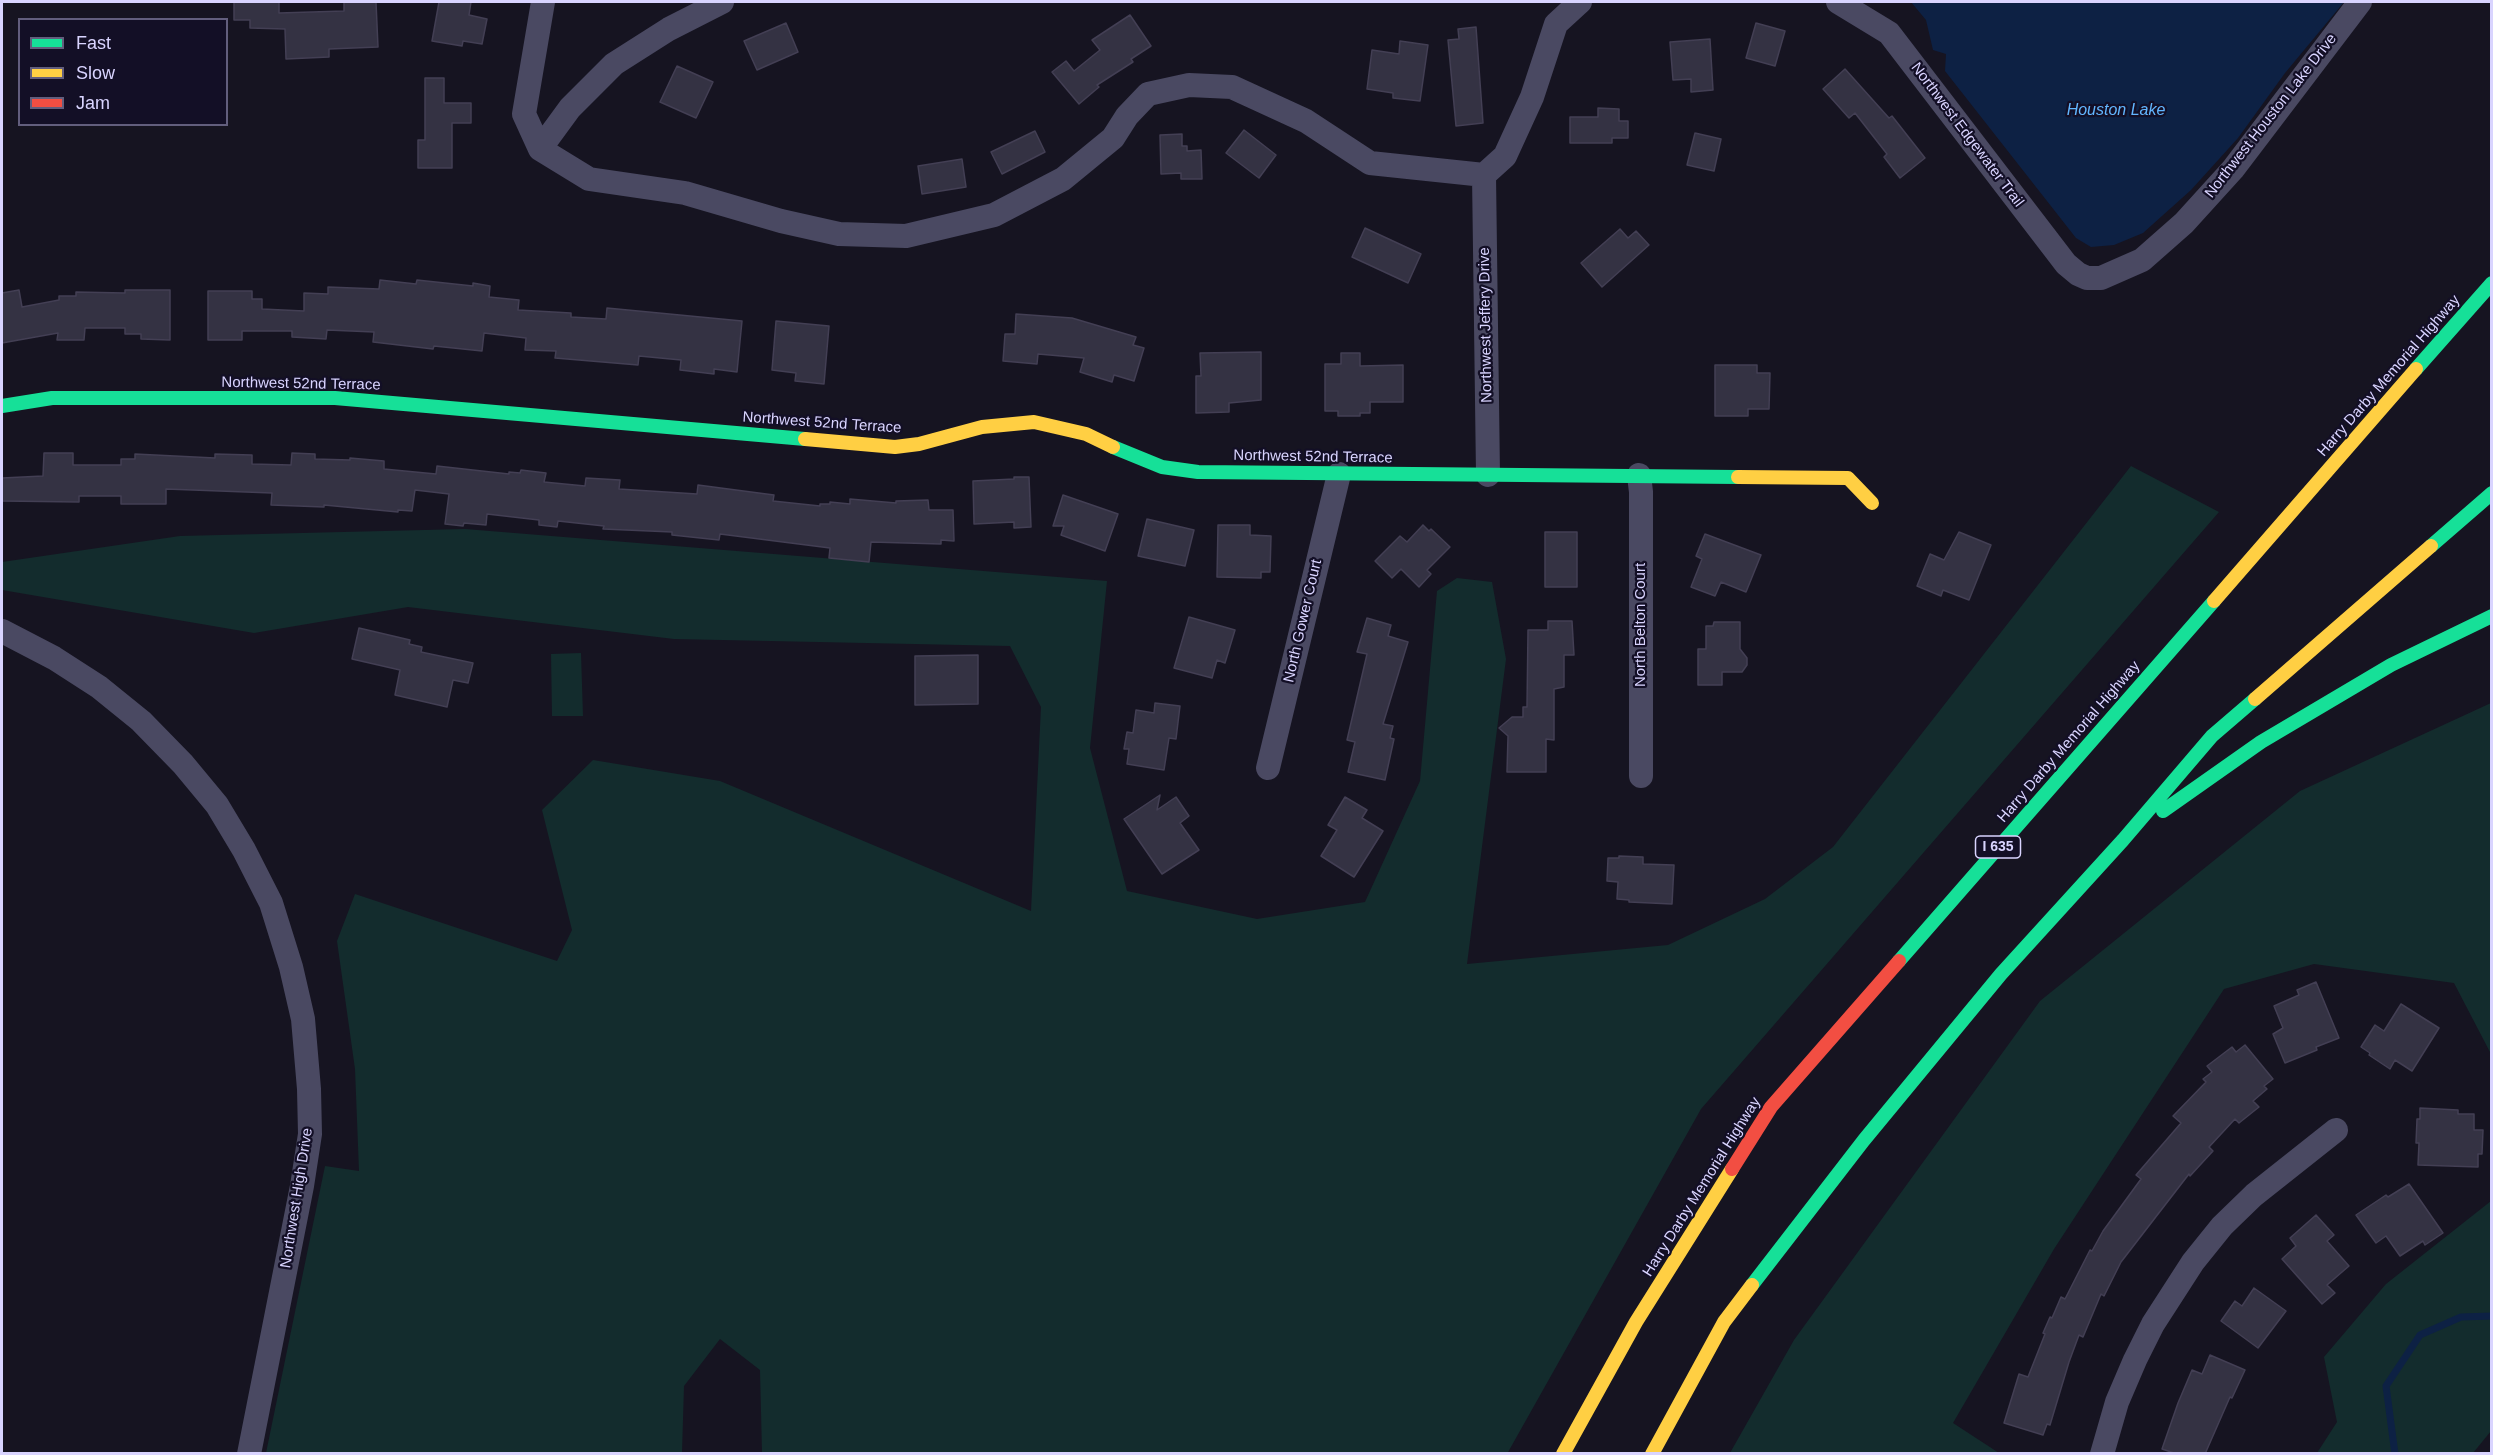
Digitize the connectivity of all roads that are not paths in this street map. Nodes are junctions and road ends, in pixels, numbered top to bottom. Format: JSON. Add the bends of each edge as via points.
{"nodes":[{"id":1,"x":543,"y":2,"type":"edge"},
{"id":2,"x":722,"y":2,"type":"edge"},
{"id":3,"x":1580,"y":2,"type":"edge"},
{"id":4,"x":1838,"y":2,"type":"edge"},
{"id":5,"x":2360,"y":2,"type":"edge"},
{"id":6,"x":540,"y":149,"type":"junction"},
{"id":7,"x":1484,"y":175,"type":"junction"},
{"id":8,"x":2087,"y":278,"type":"joint"},
{"id":9,"x":2492,"y":283,"type":"edge"},
{"id":10,"x":2,"y":406,"type":"edge"},
{"id":11,"x":1339,"y":474,"type":"junction"},
{"id":12,"x":1488,"y":475,"type":"junction"},
{"id":13,"x":1639,"y":475,"type":"junction"},
{"id":14,"x":2492,"y":493,"type":"edge"},
{"id":15,"x":1872,"y":503,"type":"dead end"},
{"id":16,"x":2492,"y":616,"type":"edge"},
{"id":17,"x":2,"y":631,"type":"edge"},
{"id":18,"x":1268,"y":768,"type":"dead end"},
{"id":19,"x":1641,"y":776,"type":"dead end"},
{"id":20,"x":2123,"y":840,"type":"junction"},
{"id":21,"x":2336,"y":1130,"type":"dead end"},
{"id":22,"x":249,"y":1454,"type":"edge"},
{"id":23,"x":1563,"y":1454,"type":"edge"},
{"id":24,"x":1652,"y":1454,"type":"edge"},
{"id":25,"x":2102,"y":1454,"type":"edge"}],
"edges":[{"from":1,"to":6,"type":"street","via":[[524,114]]},
{"from":2,"to":6,"type":"street","via":[[614,64],[570,108]]},
{"from":3,"to":7,"type":"street","via":[[1556,24],[1532,97],[1505,156]]},
{"from":4,"to":8,"type":"street","name":"Northwest Edgewater Trail","via":[[1889,33],[2066,264]]},
{"from":5,"to":8,"type":"street","name":"Northwest Houston Lake Drive","via":[[2233,170],[2184,223],[2142,260],[2101,278]]},
{"from":6,"to":7,"type":"street","via":[[589,179],[685,192],[839,234],[906,236],[994,215],[1063,180],[1113,138],[1148,94],[1189,85],[1232,87],[1306,121],[1370,164]]},
{"from":7,"to":12,"type":"street","name":"Northwest Jeffery Drive"},
{"from":9,"to":23,"type":"main road","name":"Harry Darby Memorial Highway","number":"I 635","via":[[1771,1107],[1636,1322]]},
{"from":10,"to":11,"type":"main road","name":"Northwest 52nd Terrace","via":[[52,398],[334,398],[895,447],[982,427],[1034,422],[1086,434],[1162,467],[1197,472]]},
{"from":11,"to":12,"type":"main road","name":"Northwest 52nd Terrace"},
{"from":11,"to":18,"type":"street","name":"North Gower Court"},
{"from":12,"to":13,"type":"main road","name":"Northwest 52nd Terrace"},
{"from":13,"to":15,"type":"main road","name":"Northwest 52nd Terrace","via":[[1848,478]]},
{"from":13,"to":19,"type":"street","name":"North Belton Court"},
{"from":14,"to":20,"type":"main road","via":[[2212,736]]},
{"from":16,"to":20,"type":"main road","via":[[2391,665],[2261,742]]},
{"from":17,"to":22,"type":"street","name":"Northwest High Drive","via":[[99,687],[141,721],[183,764],[217,805],[244,850],[271,903],[291,967],[303,1019],[310,1134]]},
{"from":20,"to":24,"type":"main road","via":[[2001,974],[1843,1167],[1724,1322]]},
{"from":21,"to":25,"type":"street","via":[[2254,1195],[2193,1262],[2135,1360],[2117,1402]]}]}
